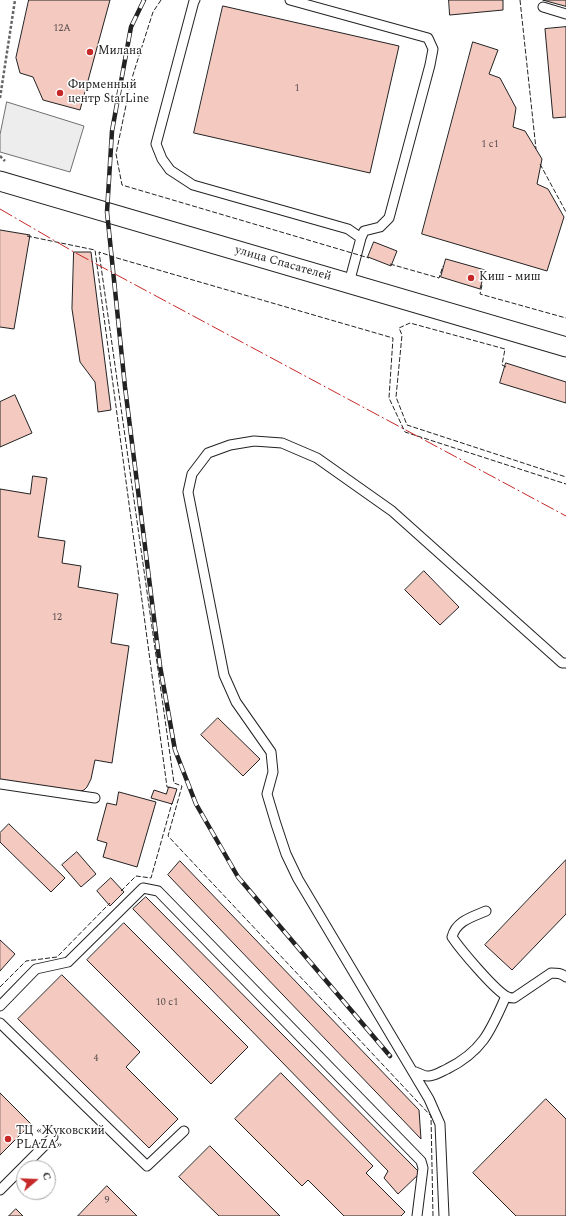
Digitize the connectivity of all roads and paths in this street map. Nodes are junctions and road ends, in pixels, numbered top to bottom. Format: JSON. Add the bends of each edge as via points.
{"nodes":[{"id":1,"x":15,"y":0,"type":"edge"},
{"id":2,"x":196,"y":0,"type":"edge"},
{"id":3,"x":290,"y":0,"type":"edge"},
{"id":4,"x":543,"y":7,"type":"dead end"},
{"id":5,"x":566,"y":14,"type":"edge"},
{"id":6,"x":0,"y":98,"type":"edge"},
{"id":7,"x":0,"y":181,"type":"edge"},
{"id":8,"x":361,"y":238,"type":"junction"},
{"id":9,"x":349,"y":283,"type":"junction"},
{"id":10,"x":566,"y":346,"type":"edge"},
{"id":11,"x":566,"y":663,"type":"edge"},
{"id":12,"x":0,"y":784,"type":"edge"},
{"id":13,"x":95,"y":798,"type":"dead end"},
{"id":14,"x":486,"y":911,"type":"dead end"},
{"id":15,"x":566,"y":977,"type":"edge"},
{"id":16,"x":506,"y":996,"type":"junction"},
{"id":17,"x":0,"y":1006,"type":"edge"},
{"id":18,"x":0,"y":1023,"type":"edge"},
{"id":19,"x":412,"y":1071,"type":"junction"},
{"id":20,"x":184,"y":1131,"type":"dead end"},
{"id":21,"x":53,"y":1137,"type":"dead end"},
{"id":22,"x":0,"y":1190,"type":"edge"},
{"id":23,"x":417,"y":1216,"type":"edge"},
{"id":24,"x":444,"y":1216,"type":"edge"}],
"edges":[{"from":1,"to":6,"type":"path"},
{"from":2,"to":8,"type":"lane","via":[[156,144],[162,159],[170,170],[193,185],[348,229]]},
{"from":3,"to":8,"type":"lane","via":[[428,38],[433,49],[388,218],[380,227],[364,231]]},
{"from":4,"to":5,"type":"lane"},
{"from":7,"to":9,"type":"street","name":"улица Спасателей"},
{"from":8,"to":9,"type":"lane"},
{"from":9,"to":10,"type":"street","name":"улица Спасателей"},
{"from":11,"to":19,"type":"lane","via":[[562,663],[392,511],[317,458],[282,443],[254,441],[230,445],[208,453],[192,474],[188,492],[224,674],[236,702],[271,752],[273,772],[267,794],[286,854],[298,879]]},
{"from":12,"to":13,"type":"lane"},
{"from":14,"to":16,"type":"lane","via":[[460,922],[452,937],[467,957]]},
{"from":15,"to":16,"type":"lane","via":[[557,972],[551,973],[514,998]]},
{"from":16,"to":19,"type":"lane","via":[[487,1035],[475,1051],[462,1062],[428,1076]]},
{"from":17,"to":23,"type":"lane","via":[[36,969],[68,962],[142,888],[158,891],[421,1162],[423,1168]]},
{"from":18,"to":20,"type":"lane","via":[[147,1166]]},
{"from":19,"to":24,"type":"lane","via":[[440,1124]]},
{"from":21,"to":22,"type":"lane"}]}
